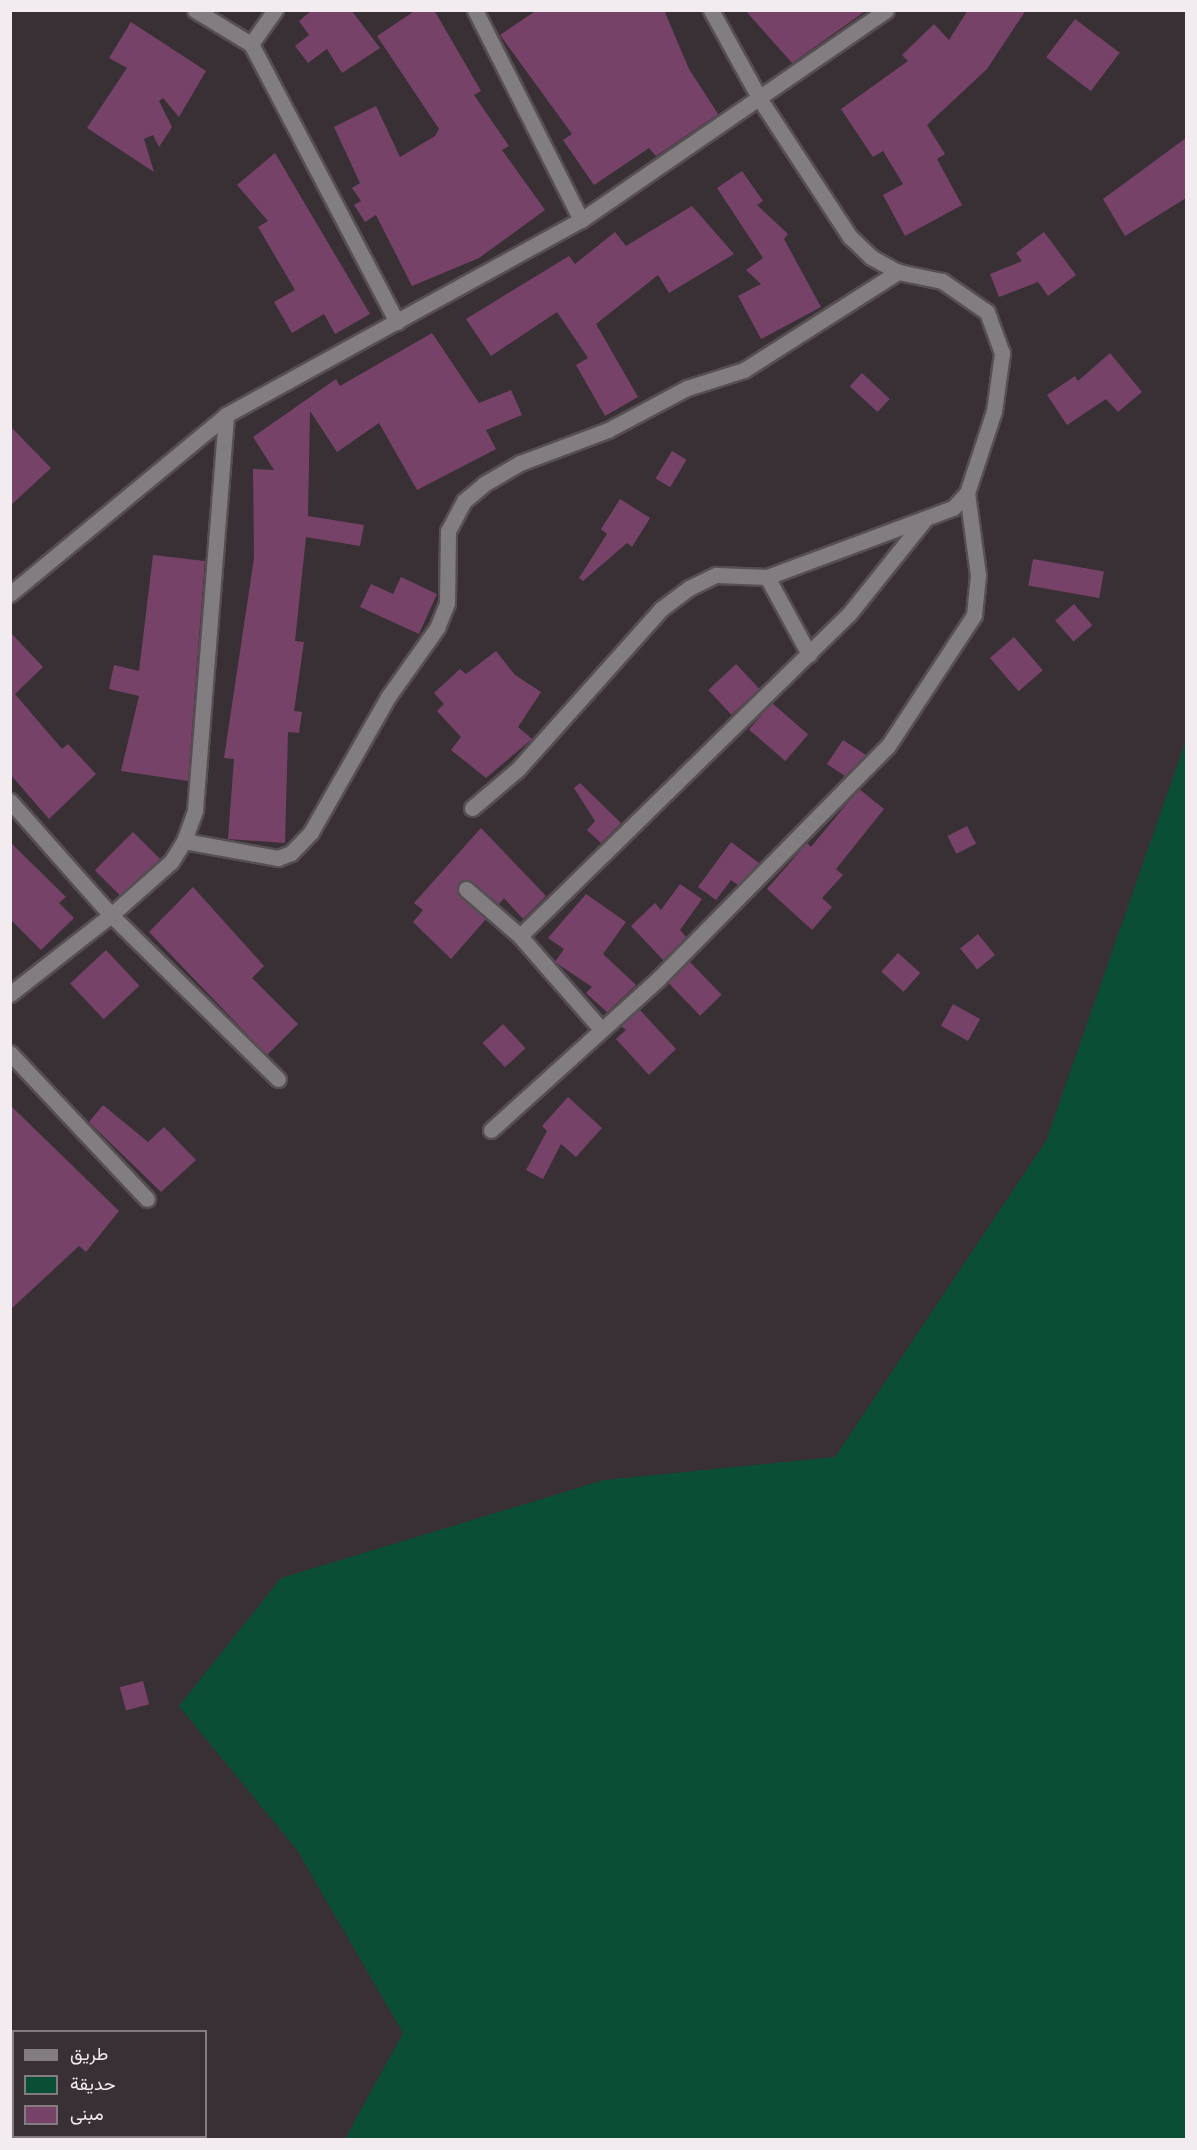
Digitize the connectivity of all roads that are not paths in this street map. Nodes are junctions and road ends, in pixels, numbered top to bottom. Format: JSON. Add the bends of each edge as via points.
{"nodes":[{"id":1,"x":195,"y":10,"type":"edge"},
{"id":2,"x":275,"y":10,"type":"edge"},
{"id":3,"x":475,"y":10,"type":"edge"},
{"id":4,"x":711,"y":10,"type":"edge"},
{"id":5,"x":886,"y":10,"type":"edge"},
{"id":6,"x":251,"y":44,"type":"junction"},
{"id":7,"x":761,"y":101,"type":"junction"},
{"id":8,"x":581,"y":220,"type":"junction"},
{"id":9,"x":898,"y":272,"type":"junction"},
{"id":10,"x":397,"y":322,"type":"junction"},
{"id":11,"x":226,"y":415,"type":"junction"},
{"id":12,"x":967,"y":493,"type":"junction"},
{"id":13,"x":925,"y":519,"type":"junction"},
{"id":14,"x":767,"y":577,"type":"junction"},
{"id":15,"x":10,"y":594,"type":"edge"},
{"id":16,"x":809,"y":654,"type":"junction"},
{"id":17,"x":10,"y":801,"type":"edge"},
{"id":18,"x":472,"y":808,"type":"dead end"},
{"id":19,"x":184,"y":841,"type":"junction"},
{"id":20,"x":466,"y":889,"type":"dead end"},
{"id":21,"x":111,"y":915,"type":"junction"},
{"id":22,"x":520,"y":936,"type":"junction"},
{"id":23,"x":10,"y":994,"type":"edge"},
{"id":24,"x":601,"y":1029,"type":"junction"},
{"id":25,"x":10,"y":1053,"type":"edge"},
{"id":26,"x":278,"y":1079,"type":"dead end"},
{"id":27,"x":491,"y":1130,"type":"dead end"},
{"id":28,"x":147,"y":1199,"type":"dead end"}],
"edges":[{"from":1,"to":6,"type":"street"},
{"from":2,"to":6,"type":"street"},
{"from":3,"to":8,"type":"street"},
{"from":4,"to":7,"type":"street"},
{"from":5,"to":7,"type":"street"},
{"from":6,"to":10,"type":"street"},
{"from":7,"to":8,"type":"street"},
{"from":7,"to":9,"type":"street","via":[[850,237],[871,257]]},
{"from":8,"to":10,"type":"street"},
{"from":9,"to":12,"type":"street","via":[[942,282],[970,296],[997,327],[1002,353],[994,411]]},
{"from":9,"to":19,"type":"street","via":[[744,369],[687,388],[608,430],[520,463],[484,484],[464,501],[448,531],[447,603],[436,627],[388,697],[311,832],[291,853],[278,858]]},
{"from":10,"to":11,"type":"street"},
{"from":11,"to":15,"type":"street"},
{"from":11,"to":19,"type":"street","via":[[195,810]]},
{"from":12,"to":13,"type":"street","via":[[952,508]]},
{"from":12,"to":24,"type":"street","via":[[978,575],[974,615],[888,746],[805,834]]},
{"from":13,"to":14,"type":"street"},
{"from":13,"to":16,"type":"street","via":[[880,580]]},
{"from":14,"to":16,"type":"street"},
{"from":14,"to":18,"type":"street","via":[[716,575],[661,609],[518,769]]},
{"from":16,"to":22,"type":"street"},
{"from":17,"to":21,"type":"street"},
{"from":19,"to":21,"type":"street","via":[[171,862]]},
{"from":20,"to":22,"type":"street"},
{"from":21,"to":23,"type":"street"},
{"from":21,"to":26,"type":"street"},
{"from":22,"to":24,"type":"street"},
{"from":24,"to":27,"type":"street"},
{"from":25,"to":28,"type":"street"}]}
